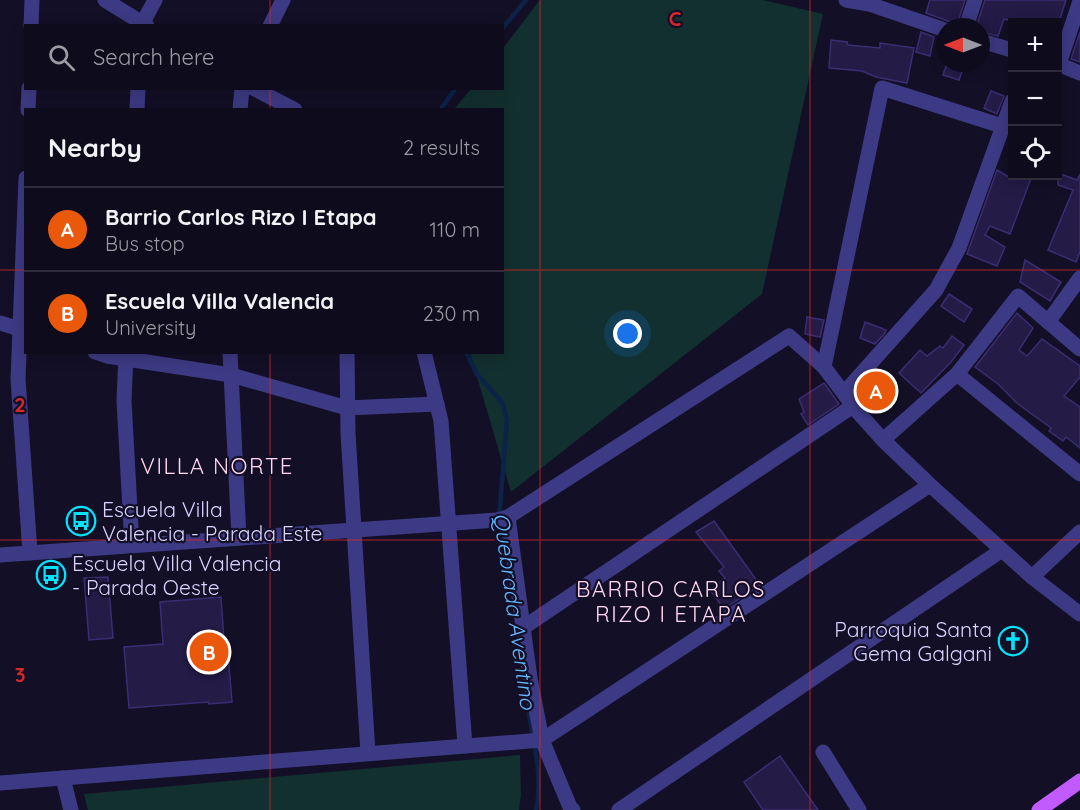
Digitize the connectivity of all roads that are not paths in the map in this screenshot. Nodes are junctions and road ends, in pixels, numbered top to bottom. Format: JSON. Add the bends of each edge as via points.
{"nodes":[{"id":1,"x":32,"y":0,"type":"edge"},
{"id":2,"x":105,"y":0,"type":"edge"},
{"id":3,"x":155,"y":0,"type":"edge"},
{"id":4,"x":283,"y":0,"type":"edge"},
{"id":5,"x":846,"y":0,"type":"edge"},
{"id":6,"x":975,"y":0,"type":"edge"},
{"id":7,"x":1080,"y":1,"type":"edge"},
{"id":8,"x":870,"y":2,"type":"edge"},
{"id":9,"x":969,"y":18,"type":"edge"},
{"id":10,"x":31,"y":24,"type":"edge"},
{"id":11,"x":142,"y":24,"type":"edge"},
{"id":12,"x":144,"y":24,"type":"edge"},
{"id":13,"x":271,"y":24,"type":"edge"},
{"id":14,"x":936,"y":27,"type":"edge"},
{"id":15,"x":990,"y":44,"type":"edge"},
{"id":16,"x":1008,"y":49,"type":"edge"},
{"id":17,"x":1062,"y":53,"type":"edge"},
{"id":18,"x":1062,"y":66,"type":"edge"},
{"id":19,"x":1080,"y":73,"type":"edge"},
{"id":20,"x":29,"y":90,"type":"edge"},
{"id":21,"x":138,"y":90,"type":"edge"},
{"id":22,"x":242,"y":90,"type":"edge"},
{"id":23,"x":257,"y":90,"type":"edge"},
{"id":24,"x":28,"y":108,"type":"edge"},
{"id":25,"x":137,"y":108,"type":"edge"},
{"id":26,"x":240,"y":108,"type":"edge"},
{"id":27,"x":291,"y":108,"type":"edge"},
{"id":28,"x":1008,"y":111,"type":"edge"},
{"id":29,"x":1002,"y":126,"type":"junction"},
{"id":30,"x":1080,"y":278,"type":"edge"},
{"id":31,"x":24,"y":279,"type":"edge"},
{"id":32,"x":1048,"y":322,"type":"junction"},
{"id":33,"x":0,"y":324,"type":"edge"},
{"id":34,"x":23,"y":330,"type":"edge"},
{"id":35,"x":1080,"y":350,"type":"edge"},
{"id":36,"x":110,"y":354,"type":"edge"},
{"id":37,"x":230,"y":354,"type":"edge"},
{"id":38,"x":346,"y":354,"type":"edge"},
{"id":39,"x":424,"y":354,"type":"edge"},
{"id":40,"x":126,"y":356,"type":"edge"},
{"id":41,"x":824,"y":367,"type":"junction"},
{"id":42,"x":957,"y":374,"type":"junction"},
{"id":43,"x":231,"y":375,"type":"junction"},
{"id":44,"x":849,"y":400,"type":"junction"},
{"id":45,"x":437,"y":404,"type":"junction"},
{"id":46,"x":347,"y":408,"type":"junction"},
{"id":47,"x":884,"y":440,"type":"junction"},
{"id":48,"x":1080,"y":474,"type":"edge"},
{"id":49,"x":930,"y":485,"type":"junction"},
{"id":50,"x":508,"y":517,"type":"junction"},
{"id":51,"x":448,"y":523,"type":"junction"},
{"id":52,"x":354,"y":530,"type":"junction"},
{"id":53,"x":1080,"y":532,"type":"edge"},
{"id":54,"x":240,"y":538,"type":"junction"},
{"id":55,"x":132,"y":545,"type":"junction"},
{"id":56,"x":1002,"y":550,"type":"junction"},
{"id":57,"x":30,"y":553,"type":"junction"},
{"id":58,"x":0,"y":555,"type":"edge"},
{"id":59,"x":1032,"y":577,"type":"junction"},
{"id":60,"x":1080,"y":614,"type":"edge"},
{"id":61,"x":524,"y":627,"type":"junction"},
{"id":62,"x":542,"y":740,"type":"junction"},
{"id":63,"x":465,"y":746,"type":"junction"},
{"id":64,"x":824,"y":752,"type":"dead end"},
{"id":65,"x":368,"y":753,"type":"junction"},
{"id":66,"x":63,"y":778,"type":"junction"},
{"id":67,"x":1080,"y":781,"type":"edge"},
{"id":68,"x":0,"y":783,"type":"edge"},
{"id":69,"x":71,"y":810,"type":"edge"},
{"id":70,"x":573,"y":810,"type":"edge"},
{"id":71,"x":619,"y":810,"type":"edge"},
{"id":72,"x":859,"y":810,"type":"edge"},
{"id":73,"x":1039,"y":810,"type":"edge"}],
"edges":[{"from":1,"to":10,"type":"street"},
{"from":2,"to":11,"type":"street"},
{"from":3,"to":12,"type":"street"},
{"from":4,"to":13,"type":"street"},
{"from":5,"to":8,"type":"street"},
{"from":6,"to":9,"type":"street"},
{"from":7,"to":17,"type":"street"},
{"from":8,"to":14,"type":"street"},
{"from":15,"to":16,"type":"street"},
{"from":18,"to":19,"type":"street"},
{"from":20,"to":24,"type":"street"},
{"from":21,"to":25,"type":"street"},
{"from":22,"to":26,"type":"street"},
{"from":23,"to":27,"type":"street"},
{"from":28,"to":29,"type":"street"},
{"from":29,"to":41,"type":"street","via":[[882,88]]},
{"from":29,"to":44,"type":"street","via":[[959,248],[936,290]]},
{"from":30,"to":32,"type":"street"},
{"from":31,"to":34,"type":"street"},
{"from":32,"to":35,"type":"street"},
{"from":32,"to":42,"type":"street","via":[[1018,296]]},
{"from":33,"to":34,"type":"street"},
{"from":34,"to":57,"type":"street","via":[[18,379]]},
{"from":36,"to":40,"type":"street"},
{"from":37,"to":43,"type":"street"},
{"from":38,"to":46,"type":"street"},
{"from":39,"to":45,"type":"street"},
{"from":40,"to":43,"type":"street"},
{"from":40,"to":55,"type":"street","via":[[124,401]]},
{"from":41,"to":44,"type":"street"},
{"from":41,"to":50,"type":"street","via":[[789,336]]},
{"from":42,"to":47,"type":"street"},
{"from":42,"to":48,"type":"street"},
{"from":43,"to":46,"type":"street"},
{"from":43,"to":54,"type":"street"},
{"from":44,"to":47,"type":"street"},
{"from":44,"to":61,"type":"street"},
{"from":45,"to":46,"type":"street"},
{"from":45,"to":51,"type":"street"},
{"from":46,"to":52,"type":"street"},
{"from":47,"to":49,"type":"street"},
{"from":49,"to":56,"type":"street"},
{"from":49,"to":62,"type":"street"},
{"from":50,"to":51,"type":"street"},
{"from":50,"to":61,"type":"street"},
{"from":51,"to":52,"type":"street"},
{"from":51,"to":63,"type":"street"},
{"from":52,"to":54,"type":"street"},
{"from":52,"to":65,"type":"street"},
{"from":53,"to":59,"type":"street"},
{"from":54,"to":55,"type":"street"},
{"from":55,"to":57,"type":"street"},
{"from":56,"to":59,"type":"street"},
{"from":56,"to":71,"type":"street"},
{"from":57,"to":58,"type":"street"},
{"from":59,"to":60,"type":"street"},
{"from":61,"to":62,"type":"street"},
{"from":62,"to":63,"type":"street"},
{"from":62,"to":70,"type":"street"},
{"from":63,"to":65,"type":"street"},
{"from":64,"to":72,"type":"street"},
{"from":65,"to":66,"type":"street"},
{"from":66,"to":68,"type":"street"},
{"from":66,"to":69,"type":"street"},
{"from":67,"to":73,"type":"main road"}]}
